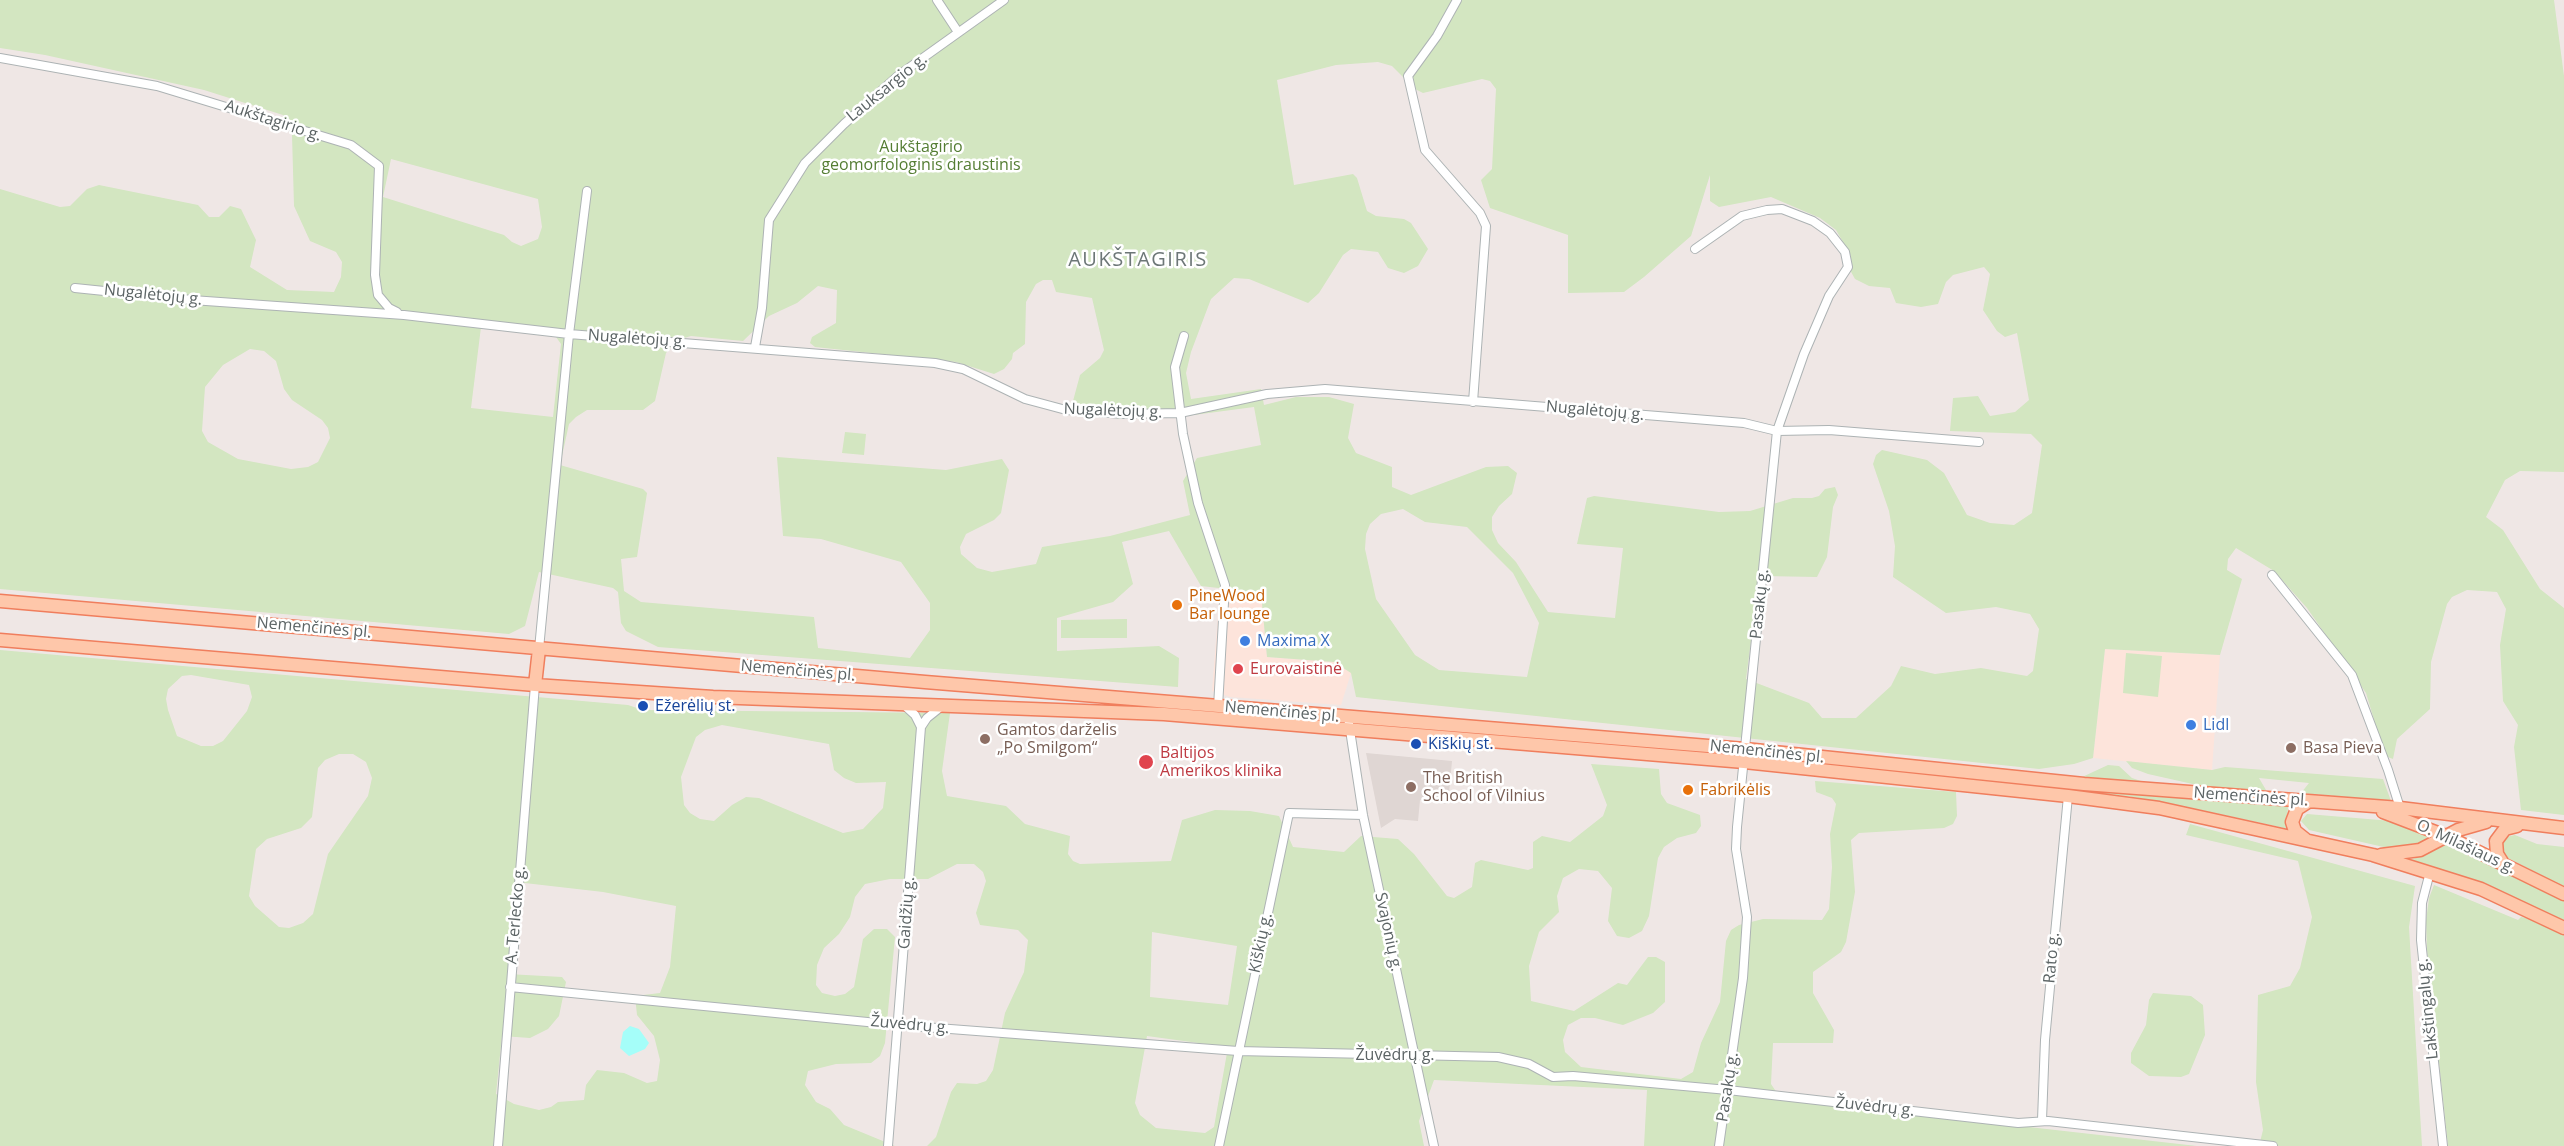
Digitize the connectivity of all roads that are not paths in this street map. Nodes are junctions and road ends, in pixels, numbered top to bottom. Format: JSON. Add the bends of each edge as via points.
{"nodes":[{"id":1,"x":937,"y":0,"type":"edge"},
{"id":2,"x":1004,"y":0,"type":"edge"},
{"id":3,"x":1457,"y":0,"type":"edge"},
{"id":4,"x":958,"y":32,"type":"junction"},
{"id":5,"x":0,"y":58,"type":"edge"},
{"id":6,"x":587,"y":191,"type":"dead end"},
{"id":7,"x":1695,"y":249,"type":"dead end"},
{"id":8,"x":75,"y":288,"type":"dead end"},
{"id":9,"x":404,"y":315,"type":"junction"},
{"id":10,"x":569,"y":334,"type":"junction"},
{"id":11,"x":1184,"y":336,"type":"dead end"},
{"id":12,"x":755,"y":347,"type":"junction"},
{"id":13,"x":1473,"y":402,"type":"junction"},
{"id":14,"x":1180,"y":413,"type":"junction"},
{"id":15,"x":1777,"y":431,"type":"junction"},
{"id":16,"x":1978,"y":442,"type":"dead end"},
{"id":17,"x":2272,"y":575,"type":"dead end"},
{"id":18,"x":0,"y":601,"type":"edge"},
{"id":19,"x":0,"y":640,"type":"edge"},
{"id":20,"x":539,"y":648,"type":"junction"},
{"id":21,"x":535,"y":685,"type":"junction"},
{"id":22,"x":902,"y":704,"type":"junction"},
{"id":23,"x":944,"y":705,"type":"junction"},
{"id":24,"x":1218,"y":706,"type":"junction"},
{"id":25,"x":1348,"y":723,"type":"junction"},
{"id":26,"x":921,"y":727,"type":"junction"},
{"id":27,"x":1746,"y":749,"type":"junction"},
{"id":28,"x":1744,"y":762,"type":"junction"},
{"id":29,"x":2068,"y":796,"type":"junction"},
{"id":30,"x":2308,"y":802,"type":"junction"},
{"id":31,"x":2364,"y":806,"type":"junction"},
{"id":32,"x":2400,"y":808,"type":"junction"},
{"id":33,"x":1363,"y":814,"type":"junction"},
{"id":34,"x":2490,"y":821,"type":"junction"},
{"id":35,"x":2520,"y":824,"type":"junction"},
{"id":36,"x":2564,"y":828,"type":"edge"},
{"id":37,"x":2446,"y":836,"type":"junction"},
{"id":38,"x":2308,"y":841,"type":"junction"},
{"id":39,"x":2373,"y":855,"type":"junction"},
{"id":40,"x":2502,"y":862,"type":"junction"},
{"id":41,"x":2430,"y":872,"type":"junction"},
{"id":42,"x":2564,"y":894,"type":"edge"},
{"id":43,"x":2563,"y":927,"type":"edge"},
{"id":44,"x":510,"y":987,"type":"junction"},
{"id":45,"x":898,"y":1025,"type":"junction"},
{"id":46,"x":1238,"y":1051,"type":"junction"},
{"id":47,"x":1414,"y":1055,"type":"junction"},
{"id":48,"x":1728,"y":1090,"type":"junction"},
{"id":49,"x":2042,"y":1120,"type":"junction"},
{"id":50,"x":498,"y":1146,"type":"edge"},
{"id":51,"x":888,"y":1146,"type":"edge"},
{"id":52,"x":1219,"y":1146,"type":"edge"},
{"id":53,"x":1434,"y":1146,"type":"edge"},
{"id":54,"x":1719,"y":1146,"type":"edge"},
{"id":55,"x":2273,"y":1146,"type":"edge"},
{"id":56,"x":2443,"y":1146,"type":"edge"}],
"edges":[{"from":1,"to":4,"type":"street"},
{"from":2,"to":4,"type":"street","name":"Lauksargio g."},
{"from":3,"to":13,"type":"street","via":[[1408,76],[1425,150],[1480,213],[1486,226]]},
{"from":4,"to":12,"type":"street","name":"Lauksargio g.","via":[[899,75],[805,164],[769,220]]},
{"from":5,"to":9,"type":"street","name":"Aukštagirio g.","via":[[157,86],[351,145],[379,166],[375,275],[378,295],[389,309]]},
{"from":6,"to":10,"type":"street"},
{"from":7,"to":15,"type":"street","name":"Pasakų g.","via":[[1742,216],[1782,209],[1813,221],[1830,233],[1845,252],[1848,267],[1803,354]]},
{"from":8,"to":9,"type":"street","name":"Nugalėtojų g."},
{"from":9,"to":10,"type":"street","name":"Nugalėtojų g."},
{"from":10,"to":12,"type":"street","name":"Nugalėtojų g."},
{"from":10,"to":20,"type":"street"},
{"from":11,"to":14,"type":"street","via":[[1175,367]]},
{"from":12,"to":14,"type":"street","name":"Nugalėtojų g.","via":[[951,365],[1052,408],[1124,414]]},
{"from":13,"to":14,"type":"street","name":"Nugalėtojų g.","via":[[1303,389]]},
{"from":13,"to":15,"type":"street","name":"Nugalėtojų g.","via":[[1744,423]]},
{"from":14,"to":24,"type":"street","via":[[1198,502],[1224,585]]},
{"from":15,"to":16,"type":"street","name":"Nugalėtojų g.","via":[[1829,430]]},
{"from":15,"to":27,"type":"street","name":"Pasakų g."},
{"from":17,"to":32,"type":"street","via":[[2306,614],[2359,689]]},
{"from":18,"to":20,"type":"main road","name":"Nemenčinės pl."},
{"from":19,"to":21,"type":"main road","name":"Nemenčinės pl."},
{"from":20,"to":21,"type":"main road"},
{"from":20,"to":24,"type":"main road","name":"Nemenčinės pl."},
{"from":21,"to":22,"type":"main road","name":"Nemenčinės pl."},
{"from":21,"to":44,"type":"street","name":"A. Terlecko g."},
{"from":22,"to":23,"type":"main road","name":"Nemenčinės pl."},
{"from":22,"to":26,"type":"street","via":[[915,715]]},
{"from":23,"to":25,"type":"main road","name":"Nemenčinės pl."},
{"from":23,"to":26,"type":"street"},
{"from":24,"to":25,"type":"main road","name":"Nemenčinės pl."},
{"from":25,"to":27,"type":"main road","name":"Nemenčinės pl."},
{"from":25,"to":28,"type":"main road","name":"Nemenčinės pl."},
{"from":25,"to":33,"type":"street","name":"Svajonių g."},
{"from":26,"to":45,"type":"street","name":"Gaidžių g."},
{"from":27,"to":28,"type":"street","name":"Pasakų g."},
{"from":27,"to":30,"type":"main road","name":"Nemenčinės pl.","via":[[2067,783]]},
{"from":28,"to":29,"type":"main road","name":"Nemenčinės pl."},
{"from":28,"to":48,"type":"street","name":"Pasakų g.","via":[[1737,849],[1747,916]]},
{"from":29,"to":38,"type":"main road","name":"Nemenčinės pl.","via":[[2159,808]]},
{"from":29,"to":49,"type":"street","name":"Rato g.","via":[[2044,1040]]},
{"from":30,"to":31,"type":"main road","name":"Nemenčinės pl."},
{"from":30,"to":38,"type":"main road","via":[[2297,809],[2292,822],[2295,831]]},
{"from":31,"to":32,"type":"main road","name":"Nemenčinės pl."},
{"from":31,"to":37,"type":"main road","name":"O. Milašiaus g."},
{"from":32,"to":34,"type":"main road","name":"Nemenčinės pl."},
{"from":33,"to":46,"type":"street","name":"Kiškių g.","via":[[1289,813]]},
{"from":33,"to":47,"type":"street","name":"Svajonių g."},
{"from":34,"to":35,"type":"main road","name":"Nemenčinės pl."},
{"from":34,"to":37,"type":"main road"},
{"from":35,"to":36,"type":"main road","name":"Nemenčinės pl."},
{"from":35,"to":40,"type":"main road","via":[[2505,830],[2496,841]]},
{"from":37,"to":39,"type":"main road","via":[[2420,850]]},
{"from":37,"to":40,"type":"main road","name":"O. Milašiaus g."},
{"from":38,"to":39,"type":"main road","name":"Nemenčinės pl."},
{"from":39,"to":41,"type":"main road","name":"O. Milašiaus g."},
{"from":40,"to":42,"type":"main road","name":"O. Milašiaus g."},
{"from":41,"to":43,"type":"main road","name":"O. Milašiaus g."},
{"from":41,"to":56,"type":"street","name":"Lakštingalų g.","via":[[2422,903],[2421,940]]},
{"from":44,"to":45,"type":"street","name":"Žuvėdrų g."},
{"from":44,"to":50,"type":"street","name":"A. Terlecko g."},
{"from":45,"to":46,"type":"street","name":"Žuvėdrų g."},
{"from":45,"to":51,"type":"street","name":"Gaidžių g."},
{"from":46,"to":47,"type":"street","name":"Žuvėdrų g."},
{"from":46,"to":52,"type":"street","name":"Kiškių g."},
{"from":47,"to":48,"type":"street","name":"Žuvėdrų g.","via":[[1498,1057],[1529,1064],[1553,1077]]},
{"from":47,"to":53,"type":"street","name":"Svajonių g."},
{"from":48,"to":49,"type":"street","name":"Žuvėdrų g.","via":[[2018,1123]]},
{"from":48,"to":54,"type":"street","name":"Pasakų g."},
{"from":49,"to":55,"type":"street","name":"Žuvėdrų g."}]}
